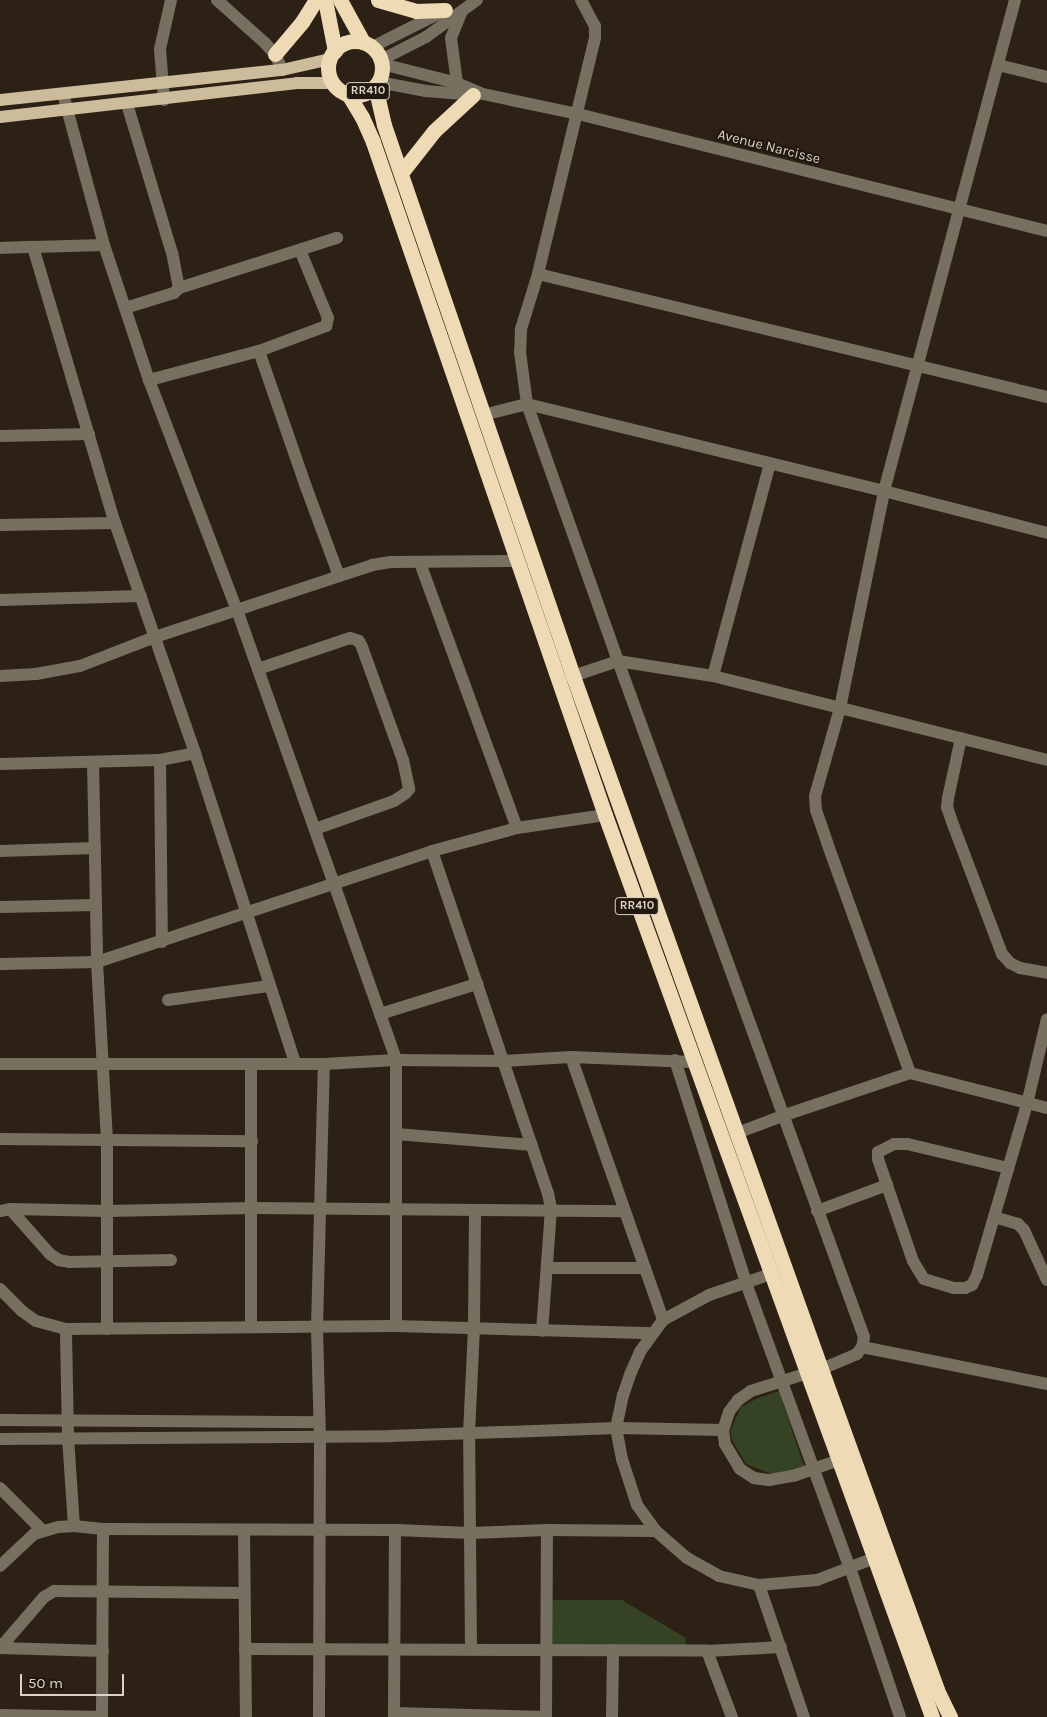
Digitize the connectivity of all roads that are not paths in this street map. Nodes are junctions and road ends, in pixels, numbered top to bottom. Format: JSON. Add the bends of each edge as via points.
{"nodes":[{"id":1,"x":171,"y":0,"type":"edge"},
{"id":2,"x":217,"y":0,"type":"edge"},
{"id":3,"x":316,"y":0,"type":"edge"},
{"id":4,"x":325,"y":0,"type":"edge"},
{"id":5,"x":340,"y":0,"type":"edge"},
{"id":6,"x":378,"y":0,"type":"edge"},
{"id":7,"x":477,"y":0,"type":"edge"},
{"id":8,"x":581,"y":0,"type":"edge"},
{"id":9,"x":1015,"y":0,"type":"edge"},
{"id":10,"x":467,"y":5,"type":"edge"},
{"id":11,"x":445,"y":10,"type":"junction"},
{"id":12,"x":367,"y":44,"type":"junction"},
{"id":13,"x":275,"y":54,"type":"junction"},
{"id":14,"x":332,"y":55,"type":"junction"},
{"id":15,"x":381,"y":62,"type":"junction"},
{"id":16,"x":998,"y":65,"type":"junction"},
{"id":17,"x":282,"y":70,"type":"junction"},
{"id":18,"x":1047,"y":77,"type":"edge"},
{"id":19,"x":161,"y":81,"type":"junction"},
{"id":20,"x":333,"y":83,"type":"junction"},
{"id":21,"x":456,"y":83,"type":"junction"},
{"id":22,"x":377,"y":84,"type":"junction"},
{"id":23,"x":63,"y":94,"type":"junction"},
{"id":24,"x":348,"y":94,"type":"junction"},
{"id":25,"x":478,"y":94,"type":"junction"},
{"id":26,"x":0,"y":100,"type":"edge"},
{"id":27,"x":164,"y":100,"type":"junction"},
{"id":28,"x":127,"y":104,"type":"junction"},
{"id":29,"x":66,"y":110,"type":"junction"},
{"id":30,"x":578,"y":114,"type":"junction"},
{"id":31,"x":0,"y":117,"type":"edge"},
{"id":32,"x":401,"y":173,"type":"junction"},
{"id":33,"x":960,"y":210,"type":"junction"},
{"id":34,"x":1047,"y":231,"type":"edge"},
{"id":35,"x":337,"y":238,"type":"dead end"},
{"id":36,"x":104,"y":245,"type":"junction"},
{"id":37,"x":34,"y":247,"type":"junction"},
{"id":38,"x":0,"y":248,"type":"edge"},
{"id":39,"x":300,"y":250,"type":"junction"},
{"id":40,"x":538,"y":274,"type":"junction"},
{"id":41,"x":180,"y":288,"type":"junction"},
{"id":42,"x":125,"y":308,"type":"junction"},
{"id":43,"x":260,"y":351,"type":"junction"},
{"id":44,"x":918,"y":366,"type":"junction"},
{"id":45,"x":149,"y":380,"type":"junction"},
{"id":46,"x":1047,"y":397,"type":"edge"},
{"id":47,"x":527,"y":404,"type":"junction"},
{"id":48,"x":483,"y":415,"type":"junction"},
{"id":49,"x":89,"y":434,"type":"junction"},
{"id":50,"x":0,"y":436,"type":"edge"},
{"id":51,"x":770,"y":464,"type":"junction"},
{"id":52,"x":884,"y":491,"type":"junction"},
{"id":53,"x":115,"y":523,"type":"junction"},
{"id":54,"x":0,"y":525,"type":"edge"},
{"id":55,"x":1047,"y":533,"type":"edge"},
{"id":56,"x":518,"y":561,"type":"junction"},
{"id":57,"x":420,"y":563,"type":"junction"},
{"id":58,"x":339,"y":576,"type":"junction"},
{"id":59,"x":141,"y":596,"type":"junction"},
{"id":60,"x":0,"y":600,"type":"edge"},
{"id":61,"x":237,"y":610,"type":"junction"},
{"id":62,"x":155,"y":637,"type":"junction"},
{"id":63,"x":618,"y":661,"type":"junction"},
{"id":64,"x":258,"y":669,"type":"junction"},
{"id":65,"x":0,"y":676,"type":"edge"},
{"id":66,"x":573,"y":676,"type":"junction"},
{"id":67,"x":713,"y":676,"type":"junction"},
{"id":68,"x":840,"y":708,"type":"junction"},
{"id":69,"x":961,"y":738,"type":"junction"},
{"id":70,"x":195,"y":753,"type":"junction"},
{"id":71,"x":160,"y":760,"type":"junction"},
{"id":72,"x":1047,"y":760,"type":"edge"},
{"id":73,"x":93,"y":763,"type":"junction"},
{"id":74,"x":0,"y":764,"type":"edge"},
{"id":75,"x":605,"y":815,"type":"junction"},
{"id":76,"x":517,"y":828,"type":"junction"},
{"id":77,"x":315,"y":829,"type":"junction"},
{"id":78,"x":95,"y":848,"type":"junction"},
{"id":79,"x":0,"y":851,"type":"edge"},
{"id":80,"x":432,"y":851,"type":"junction"},
{"id":81,"x":334,"y":884,"type":"junction"},
{"id":82,"x":96,"y":905,"type":"junction"},
{"id":83,"x":0,"y":907,"type":"edge"},
{"id":84,"x":245,"y":912,"type":"junction"},
{"id":85,"x":162,"y":942,"type":"junction"},
{"id":86,"x":97,"y":962,"type":"junction"},
{"id":87,"x":0,"y":964,"type":"edge"},
{"id":88,"x":1047,"y":973,"type":"edge"},
{"id":89,"x":477,"y":984,"type":"junction"},
{"id":90,"x":269,"y":986,"type":"junction"},
{"id":91,"x":168,"y":1000,"type":"dead end"},
{"id":92,"x":380,"y":1014,"type":"junction"},
{"id":93,"x":1047,"y":1019,"type":"edge"},
{"id":94,"x":571,"y":1057,"type":"junction"},
{"id":95,"x":396,"y":1060,"type":"junction"},
{"id":96,"x":675,"y":1060,"type":"junction"},
{"id":97,"x":503,"y":1061,"type":"junction"},
{"id":98,"x":103,"y":1062,"type":"junction"},
{"id":99,"x":693,"y":1062,"type":"junction"},
{"id":100,"x":295,"y":1063,"type":"junction"},
{"id":101,"x":0,"y":1064,"type":"edge"},
{"id":102,"x":251,"y":1064,"type":"junction"},
{"id":103,"x":324,"y":1064,"type":"junction"},
{"id":104,"x":910,"y":1073,"type":"junction"},
{"id":105,"x":1027,"y":1104,"type":"junction"},
{"id":106,"x":1047,"y":1108,"type":"edge"},
{"id":107,"x":782,"y":1116,"type":"junction"},
{"id":108,"x":737,"y":1133,"type":"junction"},
{"id":109,"x":396,"y":1134,"type":"junction"},
{"id":110,"x":0,"y":1139,"type":"edge"},
{"id":111,"x":107,"y":1140,"type":"junction"},
{"id":112,"x":252,"y":1141,"type":"junction"},
{"id":113,"x":532,"y":1145,"type":"junction"},
{"id":114,"x":1008,"y":1168,"type":"junction"},
{"id":115,"x":886,"y":1184,"type":"junction"},
{"id":116,"x":253,"y":1208,"type":"junction"},
{"id":117,"x":318,"y":1209,"type":"junction"},
{"id":118,"x":551,"y":1209,"type":"junction"},
{"id":119,"x":5,"y":1210,"type":"edge"},
{"id":120,"x":396,"y":1210,"type":"junction"},
{"id":121,"x":475,"y":1210,"type":"junction"},
{"id":122,"x":107,"y":1211,"type":"junction"},
{"id":123,"x":625,"y":1211,"type":"junction"},
{"id":124,"x":817,"y":1212,"type":"junction"},
{"id":125,"x":994,"y":1217,"type":"junction"},
{"id":126,"x":107,"y":1260,"type":"junction"},
{"id":127,"x":171,"y":1260,"type":"dead end"},
{"id":128,"x":547,"y":1268,"type":"junction"},
{"id":129,"x":645,"y":1268,"type":"junction"},
{"id":130,"x":772,"y":1274,"type":"junction"},
{"id":131,"x":1047,"y":1280,"type":"edge"},
{"id":132,"x":746,"y":1283,"type":"junction"},
{"id":133,"x":0,"y":1289,"type":"edge"},
{"id":134,"x":662,"y":1320,"type":"junction"},
{"id":135,"x":251,"y":1326,"type":"junction"},
{"id":136,"x":396,"y":1326,"type":"junction"},
{"id":137,"x":317,"y":1327,"type":"junction"},
{"id":138,"x":474,"y":1328,"type":"junction"},
{"id":139,"x":66,"y":1329,"type":"junction"},
{"id":140,"x":107,"y":1329,"type":"junction"},
{"id":141,"x":542,"y":1331,"type":"junction"},
{"id":142,"x":653,"y":1333,"type":"junction"},
{"id":143,"x":862,"y":1347,"type":"junction"},
{"id":144,"x":814,"y":1371,"type":"junction"},
{"id":145,"x":782,"y":1381,"type":"junction"},
{"id":146,"x":1047,"y":1384,"type":"edge"},
{"id":147,"x":1,"y":1419,"type":"edge"},
{"id":148,"x":68,"y":1421,"type":"junction"},
{"id":149,"x":319,"y":1422,"type":"junction"},
{"id":150,"x":616,"y":1428,"type":"junction"},
{"id":151,"x":723,"y":1430,"type":"junction"},
{"id":152,"x":468,"y":1434,"type":"junction"},
{"id":153,"x":68,"y":1437,"type":"junction"},
{"id":154,"x":320,"y":1437,"type":"junction"},
{"id":155,"x":1,"y":1438,"type":"edge"},
{"id":156,"x":840,"y":1460,"type":"junction"},
{"id":157,"x":813,"y":1470,"type":"junction"},
{"id":158,"x":0,"y":1488,"type":"edge"},
{"id":159,"x":74,"y":1526,"type":"junction"},
{"id":160,"x":103,"y":1529,"type":"junction"},
{"id":161,"x":244,"y":1530,"type":"junction"},
{"id":162,"x":319,"y":1530,"type":"junction"},
{"id":163,"x":395,"y":1530,"type":"junction"},
{"id":164,"x":547,"y":1530,"type":"junction"},
{"id":165,"x":43,"y":1531,"type":"junction"},
{"id":166,"x":656,"y":1531,"type":"junction"},
{"id":167,"x":471,"y":1532,"type":"junction"},
{"id":168,"x":875,"y":1558,"type":"junction"},
{"id":169,"x":0,"y":1566,"type":"edge"},
{"id":170,"x":850,"y":1568,"type":"junction"},
{"id":171,"x":760,"y":1585,"type":"junction"},
{"id":172,"x":103,"y":1592,"type":"junction"},
{"id":173,"x":244,"y":1594,"type":"junction"},
{"id":174,"x":781,"y":1647,"type":"junction"},
{"id":175,"x":0,"y":1648,"type":"edge"},
{"id":176,"x":319,"y":1648,"type":"junction"},
{"id":177,"x":394,"y":1648,"type":"junction"},
{"id":178,"x":245,"y":1649,"type":"junction"},
{"id":179,"x":471,"y":1649,"type":"junction"},
{"id":180,"x":546,"y":1650,"type":"junction"},
{"id":181,"x":613,"y":1650,"type":"junction"},
{"id":182,"x":103,"y":1651,"type":"junction"},
{"id":183,"x":707,"y":1651,"type":"junction"},
{"id":184,"x":0,"y":1715,"type":"edge"},
{"id":185,"x":394,"y":1715,"type":"edge"},
{"id":186,"x":102,"y":1717,"type":"edge"},
{"id":187,"x":246,"y":1717,"type":"edge"},
{"id":188,"x":319,"y":1717,"type":"edge"},
{"id":189,"x":612,"y":1717,"type":"edge"},
{"id":190,"x":732,"y":1717,"type":"edge"},
{"id":191,"x":804,"y":1717,"type":"edge"},
{"id":192,"x":900,"y":1717,"type":"edge"},
{"id":193,"x":932,"y":1717,"type":"edge"},
{"id":194,"x":950,"y":1717,"type":"edge"}],
"edges":[{"from":1,"to":19,"type":"street","via":[[160,49]]},
{"from":2,"to":13,"type":"street"},
{"from":3,"to":13,"type":"highway"},
{"from":4,"to":14,"type":"highway","number":"RR410"},
{"from":5,"to":12,"type":"highway"},
{"from":6,"to":11,"type":"highway","via":[[416,11]]},
{"from":7,"to":10,"type":"street"},
{"from":8,"to":30,"type":"street","via":[[594,26],[595,38]]},
{"from":9,"to":16,"type":"street"},
{"from":10,"to":11,"type":"street"},
{"from":10,"to":15,"type":"street","via":[[426,37]]},
{"from":10,"to":21,"type":"street","via":[[451,38]]},
{"from":11,"to":12,"type":"street"},
{"from":12,"to":14,"type":"highway","via":[[347,43]]},
{"from":12,"to":15,"type":"highway"},
{"from":13,"to":17,"type":"street"},
{"from":14,"to":17,"type":"main road"},
{"from":14,"to":20,"type":"highway","number":"RR410","via":[[329,72]]},
{"from":15,"to":21,"type":"street","name":"Avenue Narcisse"},
{"from":15,"to":22,"type":"highway","number":"RR410","via":[[382,73]]},
{"from":16,"to":18,"type":"street"},
{"from":16,"to":33,"type":"street"},
{"from":17,"to":19,"type":"main road"},
{"from":19,"to":23,"type":"main road"},
{"from":19,"to":27,"type":"street"},
{"from":20,"to":24,"type":"highway","number":"RR410"},
{"from":20,"to":27,"type":"main road","via":[[297,83]]},
{"from":21,"to":25,"type":"street","name":"Avenue Narcisse"},
{"from":22,"to":24,"type":"highway","number":"RR410","via":[[363,94]]},
{"from":22,"to":25,"type":"street","name":"Avenue Narcisse"},
{"from":22,"to":32,"type":"highway","number":"RR410","via":[[384,125]]},
{"from":23,"to":26,"type":"main road"},
{"from":23,"to":29,"type":"street"},
{"from":24,"to":56,"type":"highway","number":"RR410","via":[[373,142]]},
{"from":25,"to":30,"type":"street","name":"Avenue Narcisse"},
{"from":25,"to":32,"type":"highway","via":[[434,131]]},
{"from":27,"to":28,"type":"main road"},
{"from":28,"to":29,"type":"main road"},
{"from":28,"to":41,"type":"street"},
{"from":29,"to":31,"type":"main road"},
{"from":29,"to":36,"type":"street"},
{"from":30,"to":33,"type":"street","name":"Avenue Narcisse"},
{"from":30,"to":40,"type":"street"},
{"from":32,"to":48,"type":"highway","number":"RR410"},
{"from":33,"to":34,"type":"street","name":"Avenue Narcisse"},
{"from":33,"to":44,"type":"street"},
{"from":35,"to":39,"type":"street"},
{"from":36,"to":37,"type":"street"},
{"from":36,"to":42,"type":"street"},
{"from":37,"to":38,"type":"street"},
{"from":37,"to":49,"type":"street"},
{"from":39,"to":41,"type":"street"},
{"from":39,"to":43,"type":"street","via":[[328,318],[326,326]]},
{"from":40,"to":44,"type":"street"},
{"from":40,"to":47,"type":"street","via":[[521,329],[520,352]]},
{"from":41,"to":42,"type":"street","via":[[174,293]]},
{"from":42,"to":45,"type":"street"},
{"from":43,"to":45,"type":"street"},
{"from":43,"to":58,"type":"street"},
{"from":44,"to":46,"type":"street"},
{"from":44,"to":52,"type":"street"},
{"from":45,"to":61,"type":"street"},
{"from":47,"to":48,"type":"street"},
{"from":47,"to":51,"type":"street"},
{"from":47,"to":63,"type":"street"},
{"from":48,"to":66,"type":"highway","number":"RR410"},
{"from":49,"to":50,"type":"street"},
{"from":49,"to":53,"type":"street"},
{"from":51,"to":52,"type":"street"},
{"from":51,"to":67,"type":"street"},
{"from":52,"to":55,"type":"street"},
{"from":52,"to":68,"type":"street"},
{"from":53,"to":54,"type":"street"},
{"from":53,"to":59,"type":"street"},
{"from":56,"to":57,"type":"street"},
{"from":56,"to":75,"type":"highway","number":"RR410"},
{"from":57,"to":58,"type":"street","via":[[372,564]]},
{"from":57,"to":76,"type":"street"},
{"from":58,"to":61,"type":"street"},
{"from":59,"to":60,"type":"street"},
{"from":59,"to":62,"type":"street"},
{"from":61,"to":62,"type":"street"},
{"from":61,"to":64,"type":"street"},
{"from":62,"to":65,"type":"street","via":[[62,670]]},
{"from":62,"to":70,"type":"street"},
{"from":63,"to":66,"type":"street"},
{"from":63,"to":67,"type":"street"},
{"from":63,"to":107,"type":"street"},
{"from":64,"to":77,"type":"street"},
{"from":64,"to":77,"type":"street","via":[[355,638],[362,647],[403,760],[409,789],[406,793],[394,801]]},
{"from":66,"to":108,"type":"highway","number":"RR410"},
{"from":67,"to":68,"type":"street"},
{"from":68,"to":69,"type":"street"},
{"from":68,"to":104,"type":"street","via":[[815,796],[816,810]]},
{"from":69,"to":72,"type":"street"},
{"from":69,"to":88,"type":"street","via":[[947,807],[954,827],[1002,954],[1020,968]]},
{"from":70,"to":71,"type":"street"},
{"from":70,"to":84,"type":"street"},
{"from":71,"to":73,"type":"street"},
{"from":71,"to":85,"type":"street"},
{"from":73,"to":74,"type":"street"},
{"from":73,"to":78,"type":"street"},
{"from":75,"to":76,"type":"street"},
{"from":75,"to":99,"type":"highway","number":"RR410"},
{"from":76,"to":80,"type":"street"},
{"from":77,"to":81,"type":"street"},
{"from":78,"to":79,"type":"street"},
{"from":78,"to":82,"type":"street"},
{"from":80,"to":81,"type":"street"},
{"from":80,"to":89,"type":"street"},
{"from":81,"to":84,"type":"street"},
{"from":81,"to":92,"type":"street"},
{"from":82,"to":83,"type":"street"},
{"from":82,"to":86,"type":"street"},
{"from":84,"to":85,"type":"street"},
{"from":84,"to":90,"type":"street"},
{"from":85,"to":86,"type":"street"},
{"from":86,"to":87,"type":"street"},
{"from":86,"to":98,"type":"street"},
{"from":89,"to":92,"type":"street"},
{"from":89,"to":97,"type":"street"},
{"from":90,"to":91,"type":"street"},
{"from":90,"to":100,"type":"street"},
{"from":92,"to":95,"type":"street"},
{"from":93,"to":105,"type":"street"},
{"from":94,"to":96,"type":"street"},
{"from":94,"to":97,"type":"street"},
{"from":94,"to":123,"type":"street"},
{"from":95,"to":97,"type":"street"},
{"from":95,"to":103,"type":"street"},
{"from":95,"to":109,"type":"street"},
{"from":96,"to":99,"type":"street"},
{"from":96,"to":132,"type":"street"},
{"from":97,"to":113,"type":"street"},
{"from":98,"to":101,"type":"street"},
{"from":98,"to":102,"type":"street"},
{"from":98,"to":111,"type":"street"},
{"from":99,"to":130,"type":"highway","number":"RR410"},
{"from":100,"to":102,"type":"street"},
{"from":100,"to":103,"type":"street"},
{"from":102,"to":112,"type":"street"},
{"from":103,"to":117,"type":"street"},
{"from":104,"to":105,"type":"street"},
{"from":104,"to":107,"type":"street"},
{"from":105,"to":106,"type":"street"},
{"from":105,"to":114,"type":"street"},
{"from":107,"to":108,"type":"street"},
{"from":107,"to":124,"type":"street"},
{"from":108,"to":144,"type":"highway","number":"RR410"},
{"from":109,"to":113,"type":"street"},
{"from":109,"to":120,"type":"street"},
{"from":110,"to":111,"type":"street"},
{"from":111,"to":112,"type":"street"},
{"from":111,"to":122,"type":"street"},
{"from":112,"to":116,"type":"street"},
{"from":113,"to":118,"type":"street","via":[[544,1175]]},
{"from":114,"to":115,"type":"street","via":[[907,1144],[894,1144],[878,1152]]},
{"from":114,"to":125,"type":"street"},
{"from":115,"to":124,"type":"street"},
{"from":115,"to":125,"type":"street","via":[[913,1261],[924,1279],[932,1282],[954,1288],[972,1285]]},
{"from":116,"to":117,"type":"street"},
{"from":116,"to":122,"type":"street"},
{"from":116,"to":135,"type":"street"},
{"from":117,"to":120,"type":"street"},
{"from":117,"to":137,"type":"street"},
{"from":118,"to":121,"type":"street"},
{"from":118,"to":123,"type":"street"},
{"from":118,"to":128,"type":"street"},
{"from":119,"to":122,"type":"street"},
{"from":119,"to":126,"type":"street","via":[[59,1260]]},
{"from":120,"to":121,"type":"street"},
{"from":120,"to":136,"type":"street"},
{"from":121,"to":138,"type":"street"},
{"from":122,"to":126,"type":"street"},
{"from":123,"to":129,"type":"street"},
{"from":124,"to":143,"type":"street","via":[[864,1337]]},
{"from":125,"to":131,"type":"street","via":[[1018,1224],[1024,1230]]},
{"from":126,"to":127,"type":"street"},
{"from":126,"to":140,"type":"street"},
{"from":128,"to":129,"type":"street"},
{"from":128,"to":141,"type":"street"},
{"from":129,"to":134,"type":"street"},
{"from":130,"to":132,"type":"street"},
{"from":130,"to":144,"type":"highway","number":"RR410"},
{"from":132,"to":134,"type":"street","via":[[709,1295]]},
{"from":132,"to":145,"type":"street"},
{"from":133,"to":139,"type":"street","via":[[36,1321]]},
{"from":134,"to":142,"type":"street"},
{"from":135,"to":137,"type":"street"},
{"from":135,"to":140,"type":"street"},
{"from":136,"to":137,"type":"street"},
{"from":136,"to":138,"type":"street"},
{"from":137,"to":149,"type":"street"},
{"from":138,"to":141,"type":"street"},
{"from":138,"to":152,"type":"street"},
{"from":139,"to":140,"type":"street"},
{"from":139,"to":148,"type":"street"},
{"from":141,"to":142,"type":"street"},
{"from":142,"to":150,"type":"street","via":[[623,1395]]},
{"from":143,"to":144,"type":"street","via":[[849,1359]]},
{"from":143,"to":146,"type":"street"},
{"from":144,"to":145,"type":"street"},
{"from":144,"to":156,"type":"highway","number":"RR410"},
{"from":144,"to":194,"type":"highway","number":"RR410"},
{"from":145,"to":151,"type":"street","via":[[751,1391],[738,1400],[729,1412]]},
{"from":145,"to":157,"type":"street"},
{"from":147,"to":148,"type":"street"},
{"from":147,"to":155,"type":"street"},
{"from":148,"to":149,"type":"street"},
{"from":148,"to":153,"type":"street"},
{"from":149,"to":154,"type":"street"},
{"from":150,"to":151,"type":"street"},
{"from":150,"to":152,"type":"street"},
{"from":150,"to":166,"type":"street","via":[[637,1505]]},
{"from":151,"to":157,"type":"street","via":[[725,1444],[740,1469],[754,1478],[782,1479]]},
{"from":152,"to":154,"type":"street"},
{"from":152,"to":167,"type":"street"},
{"from":153,"to":154,"type":"street"},
{"from":153,"to":155,"type":"street"},
{"from":153,"to":159,"type":"street"},
{"from":154,"to":162,"type":"street"},
{"from":156,"to":157,"type":"street"},
{"from":156,"to":168,"type":"highway","number":"RR410"},
{"from":157,"to":170,"type":"street"},
{"from":158,"to":165,"type":"street"},
{"from":159,"to":160,"type":"street"},
{"from":159,"to":165,"type":"street"},
{"from":160,"to":161,"type":"street"},
{"from":160,"to":172,"type":"street"},
{"from":161,"to":162,"type":"street"},
{"from":161,"to":173,"type":"street"},
{"from":162,"to":163,"type":"street"},
{"from":162,"to":176,"type":"street"},
{"from":163,"to":167,"type":"street"},
{"from":163,"to":177,"type":"street"},
{"from":164,"to":166,"type":"street"},
{"from":164,"to":167,"type":"street"},
{"from":164,"to":180,"type":"street"},
{"from":165,"to":169,"type":"street","via":[[34,1534]]},
{"from":166,"to":171,"type":"street","via":[[687,1558],[719,1576]]},
{"from":167,"to":179,"type":"street"},
{"from":168,"to":170,"type":"street"},
{"from":168,"to":193,"type":"highway","number":"RR410"},
{"from":170,"to":171,"type":"street","via":[[817,1580]]},
{"from":170,"to":192,"type":"street"},
{"from":171,"to":174,"type":"street"},
{"from":172,"to":173,"type":"street"},
{"from":172,"to":175,"type":"street","via":[[54,1590],[44,1597]]},
{"from":172,"to":182,"type":"street"},
{"from":173,"to":178,"type":"street"},
{"from":174,"to":183,"type":"street"},
{"from":174,"to":191,"type":"street"},
{"from":175,"to":182,"type":"street"},
{"from":176,"to":177,"type":"street"},
{"from":176,"to":178,"type":"street"},
{"from":176,"to":188,"type":"street"},
{"from":177,"to":179,"type":"street"},
{"from":177,"to":185,"type":"street"},
{"from":178,"to":187,"type":"street"},
{"from":179,"to":180,"type":"street"},
{"from":180,"to":181,"type":"street"},
{"from":180,"to":185,"type":"street","via":[[546,1717]]},
{"from":181,"to":183,"type":"street"},
{"from":181,"to":189,"type":"street"},
{"from":182,"to":186,"type":"street"},
{"from":183,"to":190,"type":"street"},
{"from":184,"to":186,"type":"street"}]}
